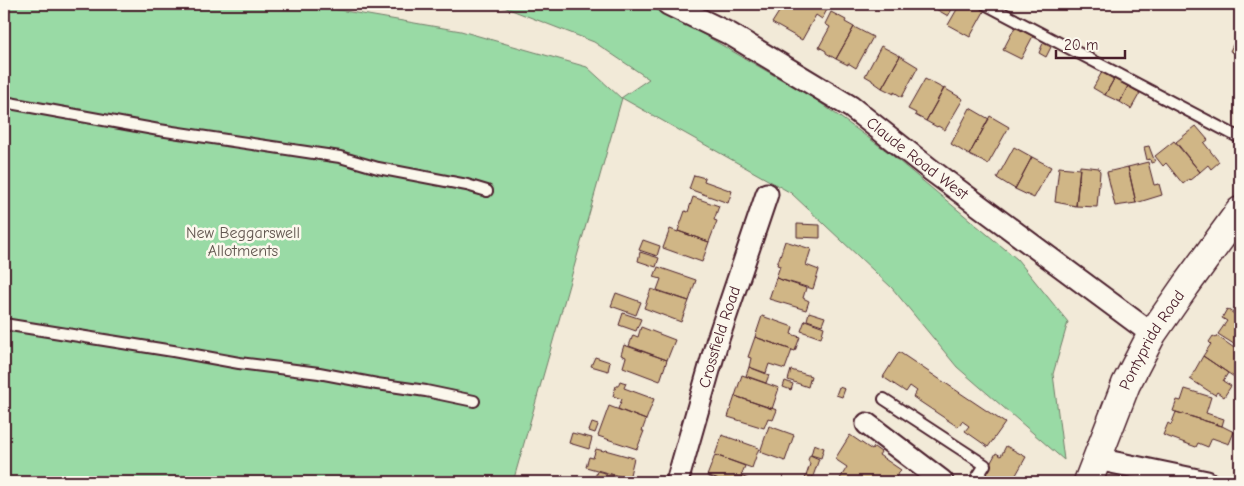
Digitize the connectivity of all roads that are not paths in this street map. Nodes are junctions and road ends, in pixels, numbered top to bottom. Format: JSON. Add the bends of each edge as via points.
{"nodes":[{"id":1,"x":668,"y":4,"type":"edge"},
{"id":2,"x":984,"y":4,"type":"edge"},
{"id":3,"x":4,"y":102,"type":"edge"},
{"id":4,"x":1240,"y":138,"type":"edge"},
{"id":5,"x":487,"y":191,"type":"dead end"},
{"id":6,"x":767,"y":194,"type":"dead end"},
{"id":7,"x":1240,"y":211,"type":"edge"},
{"id":8,"x":4,"y":324,"type":"edge"},
{"id":9,"x":1152,"y":334,"type":"junction"},
{"id":10,"x":884,"y":399,"type":"dead end"},
{"id":11,"x":474,"y":401,"type":"dead end"},
{"id":12,"x":867,"y":424,"type":"dead end"},
{"id":13,"x":1092,"y":470,"type":"edge"},
{"id":14,"x":677,"y":482,"type":"edge"},
{"id":15,"x":942,"y":482,"type":"edge"},
{"id":16,"x":974,"y":482,"type":"edge"},
{"id":17,"x":1206,"y":482,"type":"edge"}],
"edges":[{"from":1,"to":9,"type":"street","name":"Claude Road West","via":[[730,34],[851,107]]},
{"from":2,"to":4,"type":"lane"},
{"from":3,"to":5,"type":"lane","via":[[159,130],[340,157]]},
{"from":6,"to":14,"type":"street","name":"Crossfield Road","via":[[717,342]]},
{"from":7,"to":9,"type":"main road","name":"Pontypridd Road"},
{"from":8,"to":11,"type":"lane","via":[[319,373]]},
{"from":9,"to":13,"type":"main road","name":"Pontypridd Road","via":[[1126,384]]},
{"from":10,"to":16,"type":"lane","via":[[985,465]]},
{"from":12,"to":15,"type":"street"},
{"from":13,"to":17,"type":"street"}]}
